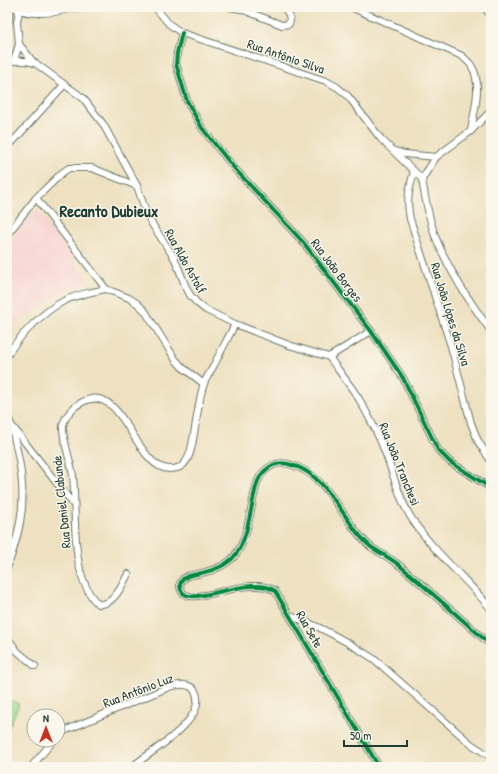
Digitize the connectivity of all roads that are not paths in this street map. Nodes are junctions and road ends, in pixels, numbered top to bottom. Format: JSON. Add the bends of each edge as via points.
{"nodes":[{"id":1,"x":10,"y":7,"type":"edge"},
{"id":2,"x":77,"y":7,"type":"edge"},
{"id":3,"x":155,"y":7,"type":"edge"},
{"id":4,"x":230,"y":7,"type":"edge"},
{"id":5,"x":284,"y":7,"type":"edge"},
{"id":6,"x":351,"y":7,"type":"edge"},
{"id":7,"x":16,"y":9,"type":"edge"},
{"id":8,"x":7,"y":33,"type":"edge"},
{"id":9,"x":182,"y":33,"type":"junction"},
{"id":10,"x":19,"y":44,"type":"junction"},
{"id":11,"x":14,"y":61,"type":"junction"},
{"id":12,"x":7,"y":62,"type":"edge"},
{"id":13,"x":35,"y":63,"type":"junction"},
{"id":14,"x":64,"y":85,"type":"junction"},
{"id":15,"x":491,"y":111,"type":"edge"},
{"id":16,"x":471,"y":131,"type":"junction"},
{"id":17,"x":7,"y":148,"type":"edge"},
{"id":18,"x":394,"y":150,"type":"junction"},
{"id":19,"x":436,"y":157,"type":"junction"},
{"id":20,"x":414,"y":171,"type":"junction"},
{"id":21,"x":422,"y":179,"type":"junction"},
{"id":22,"x":137,"y":186,"type":"junction"},
{"id":23,"x":36,"y":198,"type":"junction"},
{"id":24,"x":7,"y":234,"type":"edge"},
{"id":25,"x":106,"y":289,"type":"junction"},
{"id":26,"x":235,"y":324,"type":"junction"},
{"id":27,"x":371,"y":331,"type":"junction"},
{"id":28,"x":491,"y":331,"type":"edge"},
{"id":29,"x":7,"y":356,"type":"edge"},
{"id":30,"x":329,"y":357,"type":"junction"},
{"id":31,"x":204,"y":384,"type":"junction"},
{"id":32,"x":7,"y":414,"type":"edge"},
{"id":33,"x":11,"y":425,"type":"junction"},
{"id":34,"x":491,"y":461,"type":"edge"},
{"id":35,"x":491,"y":488,"type":"edge"},
{"id":36,"x":74,"y":505,"type":"junction"},
{"id":37,"x":7,"y":568,"type":"edge"},
{"id":38,"x":128,"y":574,"type":"dead end"},
{"id":39,"x":491,"y":609,"type":"edge"},
{"id":40,"x":291,"y":616,"type":"junction"},
{"id":41,"x":7,"y":637,"type":"edge"},
{"id":42,"x":491,"y":645,"type":"edge"},
{"id":43,"x":35,"y":666,"type":"dead end"},
{"id":44,"x":66,"y":730,"type":"edge"},
{"id":45,"x":47,"y":748,"type":"edge"},
{"id":46,"x":491,"y":757,"type":"edge"},
{"id":47,"x":31,"y":767,"type":"edge"},
{"id":48,"x":132,"y":767,"type":"edge"},
{"id":49,"x":297,"y":767,"type":"edge"},
{"id":50,"x":319,"y":767,"type":"edge"},
{"id":51,"x":379,"y":767,"type":"edge"}],
"edges":[{"from":1,"to":8,"type":"street"},
{"from":2,"to":7,"type":"street","via":[[44,12]]},
{"from":3,"to":9,"type":"street","name":"Rua Antônio Silva","via":[[169,24]]},
{"from":4,"to":5,"type":"street","via":[[282,25],[289,24],[290,20]]},
{"from":6,"to":16,"type":"street","via":[[462,56],[470,64],[477,83]]},
{"from":7,"to":10,"type":"street"},
{"from":9,"to":18,"type":"street","name":"Rua Antônio Silva","via":[[338,87]]},
{"from":9,"to":27,"type":"street","name":"Rua João Borges","via":[[176,64],[187,101],[202,128],[235,169],[304,242]]},
{"from":10,"to":11,"type":"street"},
{"from":10,"to":13,"type":"street","name":"Rua Aldo Astolf"},
{"from":11,"to":12,"type":"street"},
{"from":11,"to":13,"type":"street"},
{"from":13,"to":14,"type":"street","name":"Rua Aldo Astolf"},
{"from":14,"to":17,"type":"street"},
{"from":14,"to":22,"type":"street","name":"Rua Aldo Astolf","via":[[83,98],[103,124]]},
{"from":15,"to":16,"type":"street"},
{"from":16,"to":19,"type":"street"},
{"from":18,"to":19,"type":"street","name":"Rua Antônio Silva","via":[[405,154]]},
{"from":18,"to":20,"type":"street","name":"Rua Antônio Silva"},
{"from":19,"to":21,"type":"street"},
{"from":20,"to":21,"type":"street","name":"Rua Antônio Silva"},
{"from":20,"to":34,"type":"street","name":"Rua João Lópes da Silva","via":[[408,194],[407,207],[410,219],[451,346],[471,422],[478,441]]},
{"from":21,"to":28,"type":"street","via":[[435,235],[457,282]]},
{"from":22,"to":23,"type":"street","via":[[92,168],[69,168]]},
{"from":22,"to":26,"type":"street","name":"Rua Aldo Astolf","via":[[146,212],[175,259],[190,295],[206,310]]},
{"from":23,"to":24,"type":"street"},
{"from":23,"to":25,"type":"street"},
{"from":25,"to":29,"type":"street","via":[[78,295],[48,311],[18,340]]},
{"from":25,"to":31,"type":"street","via":[[138,304],[145,311],[174,359]]},
{"from":26,"to":30,"type":"street","name":"Rua Aldo Astolf"},
{"from":26,"to":31,"type":"street","name":"Rua Daniel Clabunde"},
{"from":27,"to":30,"type":"street"},
{"from":27,"to":35,"type":"street","name":"Rua João Borges","via":[[403,378],[438,450],[450,462]]},
{"from":30,"to":39,"type":"street","name":"Rua João Tranchesi","via":[[359,399],[369,418],[410,516],[431,545]]},
{"from":31,"to":36,"type":"street","name":"Rua Daniel Clabunde","via":[[189,455],[183,465],[174,469],[164,469],[150,460],[119,413],[107,403],[98,399],[88,400],[69,412],[64,430],[71,465]]},
{"from":32,"to":33,"type":"street"},
{"from":33,"to":36,"type":"street"},
{"from":33,"to":37,"type":"street","via":[[21,467],[23,496],[18,533]]},
{"from":36,"to":38,"type":"street","name":"Rua Daniel Clabunde","via":[[79,563],[86,589],[98,604],[110,602]]},
{"from":40,"to":42,"type":"street","name":"Rua Sete","via":[[275,591],[261,585],[188,596],[183,594],[180,584],[188,576],[224,565],[234,558],[246,532],[259,478],[266,469],[283,463],[292,464],[320,482],[370,546],[398,565]]},
{"from":40,"to":46,"type":"street","via":[[311,623],[374,659],[471,744]]},
{"from":40,"to":51,"type":"street","name":"Rua Sete"},
{"from":41,"to":43,"type":"street","via":[[17,651]]},
{"from":44,"to":48,"type":"street","name":"Rua Antônio Luz","via":[[170,686],[180,684],[194,689],[197,697],[194,715],[168,740]]},
{"from":45,"to":47,"type":"street"},
{"from":49,"to":50,"type":"street"}]}
